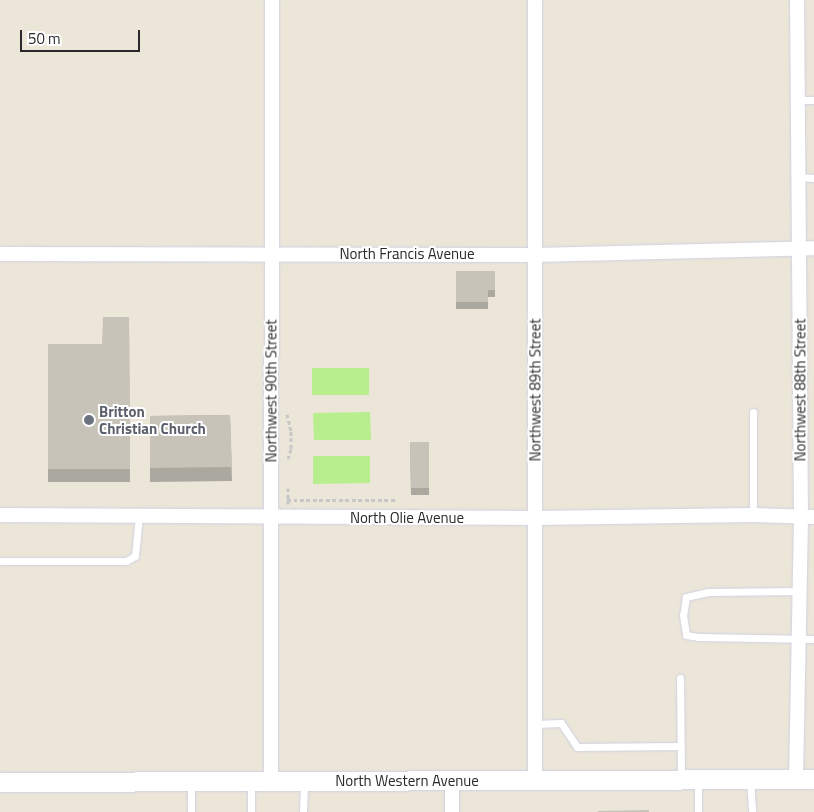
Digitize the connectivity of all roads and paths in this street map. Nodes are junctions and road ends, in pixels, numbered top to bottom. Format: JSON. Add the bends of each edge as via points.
{"nodes":[{"id":1,"x":272,"y":0,"type":"edge"},
{"id":2,"x":535,"y":0,"type":"edge"},
{"id":3,"x":797,"y":0,"type":"edge"},
{"id":4,"x":798,"y":100,"type":"junction"},
{"id":5,"x":814,"y":100,"type":"edge"},
{"id":6,"x":798,"y":178,"type":"junction"},
{"id":7,"x":814,"y":178,"type":"edge"},
{"id":8,"x":798,"y":248,"type":"junction"},
{"id":9,"x":814,"y":248,"type":"edge"},
{"id":10,"x":272,"y":253,"type":"junction"},
{"id":11,"x":0,"y":254,"type":"edge"},
{"id":12,"x":535,"y":255,"type":"junction"},
{"id":13,"x":287,"y":407,"type":"dead end"},
{"id":14,"x":753,"y":412,"type":"dead end"},
{"id":15,"x":288,"y":466,"type":"dead end"},
{"id":16,"x":288,"y":483,"type":"dead end"},
{"id":17,"x":271,"y":500,"type":"junction"},
{"id":18,"x":288,"y":500,"type":"junction"},
{"id":19,"x":397,"y":500,"type":"dead end"},
{"id":20,"x":0,"y":515,"type":"edge"},
{"id":21,"x":753,"y":515,"type":"junction"},
{"id":22,"x":140,"y":516,"type":"junction"},
{"id":23,"x":807,"y":517,"type":"edge"},
{"id":24,"x":271,"y":518,"type":"junction"},
{"id":25,"x":288,"y":518,"type":"junction"},
{"id":26,"x":535,"y":518,"type":"junction"},
{"id":27,"x":0,"y":561,"type":"edge"},
{"id":28,"x":800,"y":591,"type":"junction"},
{"id":29,"x":799,"y":638,"type":"junction"},
{"id":30,"x":814,"y":639,"type":"edge"},
{"id":31,"x":680,"y":678,"type":"dead end"},
{"id":32,"x":535,"y":724,"type":"junction"},
{"id":33,"x":680,"y":746,"type":"junction"},
{"id":34,"x":805,"y":779,"type":"edge"},
{"id":35,"x":534,"y":780,"type":"junction"},
{"id":36,"x":689,"y":780,"type":"junction"},
{"id":37,"x":750,"y":780,"type":"junction"},
{"id":38,"x":452,"y":781,"type":"junction"},
{"id":39,"x":0,"y":782,"type":"edge"},
{"id":40,"x":191,"y":782,"type":"junction"},
{"id":41,"x":252,"y":782,"type":"junction"},
{"id":42,"x":271,"y":782,"type":"junction"},
{"id":43,"x":304,"y":782,"type":"junction"},
{"id":44,"x":191,"y":812,"type":"edge"},
{"id":45,"x":251,"y":812,"type":"edge"},
{"id":46,"x":304,"y":812,"type":"edge"},
{"id":47,"x":452,"y":812,"type":"edge"},
{"id":48,"x":698,"y":812,"type":"edge"},
{"id":49,"x":752,"y":812,"type":"edge"}],
"edges":[{"from":1,"to":10,"type":"street","name":"Northwest 90th Street"},
{"from":2,"to":12,"type":"street","name":"Northwest 89th Street"},
{"from":3,"to":4,"type":"street","name":"Northwest 88th Street"},
{"from":4,"to":5,"type":"lane"},
{"from":4,"to":6,"type":"street","name":"Northwest 88th Street"},
{"from":6,"to":7,"type":"lane"},
{"from":6,"to":8,"type":"street","name":"Northwest 88th Street"},
{"from":8,"to":9,"type":"street","name":"North Francis Avenue"},
{"from":8,"to":12,"type":"street","name":"North Francis Avenue"},
{"from":8,"to":23,"type":"street","name":"Northwest 88th Street"},
{"from":10,"to":11,"type":"street","name":"North Francis Avenue"},
{"from":10,"to":12,"type":"street","name":"North Francis Avenue"},
{"from":10,"to":17,"type":"street","name":"Northwest 90th Street"},
{"from":12,"to":26,"type":"street","name":"Northwest 89th Street"},
{"from":13,"to":15,"type":"path","via":[[291,431]]},
{"from":14,"to":21,"type":"lane"},
{"from":16,"to":18,"type":"path"},
{"from":17,"to":18,"type":"path"},
{"from":17,"to":24,"type":"street","name":"Northwest 90th Street"},
{"from":18,"to":19,"type":"path"},
{"from":18,"to":25,"type":"path"},
{"from":20,"to":22,"type":"street","name":"North Olie Avenue"},
{"from":21,"to":23,"type":"street","name":"North Olie Avenue"},
{"from":21,"to":26,"type":"street","name":"North Olie Avenue"},
{"from":22,"to":24,"type":"street","name":"North Olie Avenue"},
{"from":22,"to":27,"type":"lane","via":[[135,556],[126,561]]},
{"from":23,"to":28,"type":"street","name":"Northwest 88th Street"},
{"from":24,"to":25,"type":"street","name":"North Olie Avenue"},
{"from":24,"to":42,"type":"street","name":"Northwest 90th Street"},
{"from":25,"to":26,"type":"street","name":"North Olie Avenue"},
{"from":26,"to":32,"type":"street","name":"Northwest 89th Street"},
{"from":28,"to":29,"type":"street","name":"Northwest 88th Street"},
{"from":28,"to":29,"type":"lane","via":[[708,592],[686,597],[684,615],[686,635]]},
{"from":29,"to":30,"type":"lane"},
{"from":29,"to":34,"type":"street","name":"Northwest 88th Street"},
{"from":31,"to":33,"type":"lane"},
{"from":32,"to":33,"type":"lane","via":[[561,723],[577,747]]},
{"from":32,"to":35,"type":"street","name":"Northwest 89th Street"},
{"from":33,"to":36,"type":"lane"},
{"from":34,"to":37,"type":"main road","name":"North Western Avenue"},
{"from":35,"to":36,"type":"main road","name":"North Western Avenue"},
{"from":35,"to":38,"type":"main road","name":"North Western Avenue"},
{"from":36,"to":37,"type":"main road","name":"North Western Avenue"},
{"from":36,"to":48,"type":"lane"},
{"from":37,"to":49,"type":"lane"},
{"from":38,"to":43,"type":"main road","name":"North Western Avenue"},
{"from":38,"to":47,"type":"street"},
{"from":39,"to":40,"type":"main road","name":"North Western Avenue"},
{"from":40,"to":41,"type":"main road","name":"North Western Avenue"},
{"from":40,"to":44,"type":"lane"},
{"from":41,"to":42,"type":"main road","name":"North Western Avenue"},
{"from":41,"to":45,"type":"lane"},
{"from":42,"to":43,"type":"main road","name":"North Western Avenue"},
{"from":43,"to":46,"type":"lane"}]}
